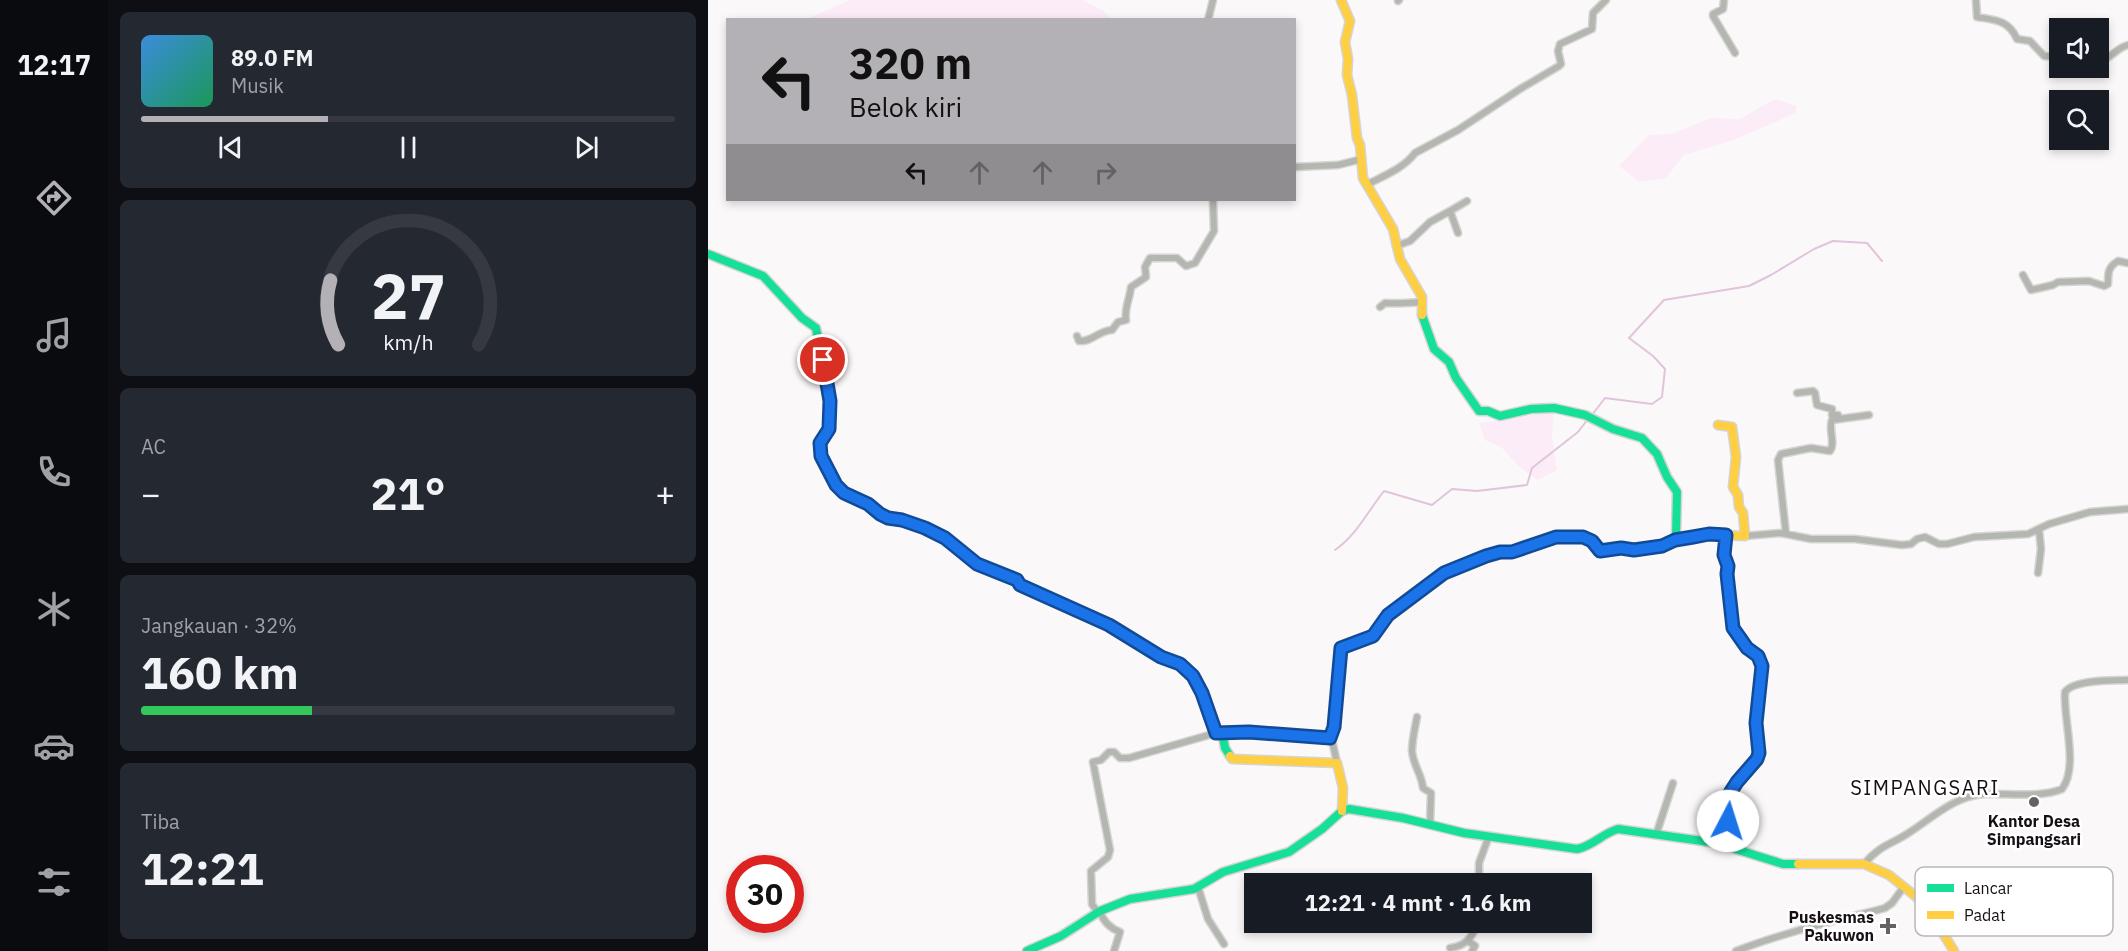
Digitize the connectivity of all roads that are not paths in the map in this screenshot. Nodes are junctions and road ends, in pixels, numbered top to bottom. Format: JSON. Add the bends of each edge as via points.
{"nodes":[{"id":1,"x":1213,"y":0,"type":"edge"},
{"id":2,"x":1341,"y":0,"type":"edge"},
{"id":3,"x":1606,"y":0,"type":"edge"},
{"id":4,"x":1724,"y":0,"type":"edge"},
{"id":5,"x":1976,"y":0,"type":"edge"},
{"id":6,"x":1208,"y":18,"type":"edge"},
{"id":7,"x":2128,"y":45,"type":"edge"},
{"id":8,"x":1735,"y":53,"type":"dead end"},
{"id":9,"x":2049,"y":56,"type":"edge"},
{"id":10,"x":2109,"y":58,"type":"edge"},
{"id":11,"x":1362,"y":159,"type":"junction"},
{"id":12,"x":1296,"y":167,"type":"edge"},
{"id":13,"x":1366,"y":185,"type":"junction"},
{"id":14,"x":1213,"y":201,"type":"edge"},
{"id":15,"x":1467,"y":201,"type":"dead end"},
{"id":16,"x":1450,"y":211,"type":"junction"},
{"id":17,"x":1458,"y":233,"type":"dead end"},
{"id":18,"x":1396,"y":246,"type":"junction"},
{"id":19,"x":708,"y":254,"type":"edge"},
{"id":20,"x":2128,"y":262,"type":"edge"},
{"id":21,"x":2023,"y":275,"type":"dead end"},
{"id":22,"x":1421,"y":302,"type":"junction"},
{"id":23,"x":1380,"y":307,"type":"dead end"},
{"id":24,"x":1077,"y":336,"type":"dead end"},
{"id":25,"x":1797,"y":393,"type":"dead end"},
{"id":26,"x":1718,"y":425,"type":"dead end"},
{"id":27,"x":2128,"y":509,"type":"edge"},
{"id":28,"x":2039,"y":529,"type":"junction"},
{"id":29,"x":1786,"y":534,"type":"junction"},
{"id":30,"x":1726,"y":535,"type":"junction"},
{"id":31,"x":1744,"y":536,"type":"junction"},
{"id":32,"x":1678,"y":540,"type":"junction"},
{"id":33,"x":2038,"y":573,"type":"dead end"},
{"id":34,"x":2128,"y":680,"type":"edge"},
{"id":35,"x":1417,"y":717,"type":"dead end"},
{"id":36,"x":1219,"y":733,"type":"junction"},
{"id":37,"x":1330,"y":738,"type":"junction"},
{"id":38,"x":1337,"y":762,"type":"junction"},
{"id":39,"x":1673,"y":783,"type":"dead end"},
{"id":40,"x":1342,"y":811,"type":"junction"},
{"id":41,"x":1430,"y":825,"type":"junction"},
{"id":42,"x":1656,"y":835,"type":"junction"},
{"id":43,"x":1489,"y":836,"type":"junction"},
{"id":44,"x":1721,"y":845,"type":"junction"},
{"id":45,"x":1864,"y":864,"type":"junction"},
{"id":46,"x":1479,"y":873,"type":"edge"},
{"id":47,"x":1198,"y":887,"type":"junction"},
{"id":48,"x":1903,"y":888,"type":"junction"},
{"id":49,"x":1915,"y":897,"type":"edge"},
{"id":50,"x":1099,"y":912,"type":"junction"},
{"id":51,"x":1472,"y":933,"type":"edge"},
{"id":52,"x":1944,"y":936,"type":"edge"},
{"id":53,"x":1468,"y":941,"type":"junction"},
{"id":54,"x":1224,"y":944,"type":"dead end"},
{"id":55,"x":1449,"y":948,"type":"dead end"},
{"id":56,"x":1027,"y":951,"type":"edge"},
{"id":57,"x":1114,"y":951,"type":"edge"},
{"id":58,"x":1472,"y":951,"type":"edge"},
{"id":59,"x":1736,"y":951,"type":"edge"},
{"id":60,"x":1954,"y":951,"type":"edge"}],
"edges":[{"from":1,"to":6,"type":"street"},
{"from":2,"to":11,"type":"street","via":[[1349,17],[1345,42],[1347,75]]},
{"from":3,"to":13,"type":"street","via":[[1593,13],[1592,29],[1560,44],[1559,66]]},
{"from":4,"to":8,"type":"street","via":[[1723,9],[1713,16]]},
{"from":5,"to":9,"type":"street","via":[[1977,17],[1996,19],[2009,27],[2017,39],[2030,41]]},
{"from":7,"to":10,"type":"street"},
{"from":11,"to":12,"type":"street","via":[[1338,165]]},
{"from":11,"to":13,"type":"street"},
{"from":13,"to":18,"type":"street","via":[[1394,229]]},
{"from":14,"to":24,"type":"street","via":[[1214,231],[1195,262],[1186,267],[1177,258],[1150,258],[1145,267],[1146,277],[1131,287],[1126,320],[1084,341]]},
{"from":15,"to":16,"type":"street"},
{"from":16,"to":17,"type":"street"},
{"from":16,"to":18,"type":"street","via":[[1430,222],[1410,241]]},
{"from":18,"to":22,"type":"street"},
{"from":19,"to":36,"type":"street","via":[[763,276],[816,328],[830,401],[829,429],[820,443],[821,456],[830,477],[844,493],[888,518],[945,538],[977,564],[1109,625],[1161,657],[1180,664],[1193,676]]},
{"from":20,"to":21,"type":"street","via":[[2118,261],[2110,267],[2108,284],[2104,286],[2089,281],[2058,282],[2031,290]]},
{"from":22,"to":23,"type":"street","via":[[1385,303]]},
{"from":22,"to":32,"type":"street","via":[[1434,349],[1449,362],[1479,411],[1500,416],[1554,408],[1585,415],[1646,441],[1677,492]]},
{"from":25,"to":29,"type":"street","via":[[1813,391],[1816,405],[1832,409],[1832,416],[1868,412],[1869,415],[1832,420],[1830,451],[1811,448],[1781,454],[1778,460]]},
{"from":26,"to":31,"type":"street","via":[[1732,427],[1736,461],[1733,486],[1743,513]]},
{"from":27,"to":28,"type":"street","via":[[2090,512]]},
{"from":28,"to":29,"type":"street","via":[[2022,535],[1974,537],[1947,544],[1922,537],[1902,545]]},
{"from":28,"to":33,"type":"street"},
{"from":29,"to":31,"type":"street"},
{"from":30,"to":31,"type":"street"},
{"from":30,"to":32,"type":"street"},
{"from":30,"to":44,"type":"street","via":[[1724,555],[1733,628],[1762,666],[1756,723],[1759,753],[1730,793],[1732,804]]},
{"from":32,"to":37,"type":"street","via":[[1634,550],[1600,551],[1583,537],[1552,538],[1486,556],[1444,573],[1388,615],[1373,636],[1341,648]]},
{"from":34,"to":45,"type":"street","via":[[2068,687],[2065,692],[2069,769],[2062,789],[1974,795],[1878,849]]},
{"from":35,"to":41,"type":"street","via":[[1412,752],[1424,789],[1431,793]]},
{"from":36,"to":37,"type":"street"},
{"from":36,"to":38,"type":"street","via":[[1229,756],[1235,760]]},
{"from":36,"to":50,"type":"street","via":[[1129,758],[1109,753],[1093,762],[1110,850],[1108,857],[1091,871],[1092,904]]},
{"from":37,"to":38,"type":"street"},
{"from":38,"to":40,"type":"street","via":[[1343,789]]},
{"from":39,"to":42,"type":"street"},
{"from":40,"to":41,"type":"street","via":[[1355,810]]},
{"from":40,"to":47,"type":"street","via":[[1289,852],[1223,872]]},
{"from":41,"to":43,"type":"street"},
{"from":42,"to":43,"type":"street","via":[[1618,829],[1577,849]]},
{"from":42,"to":44,"type":"street"},
{"from":43,"to":46,"type":"street"},
{"from":44,"to":45,"type":"street","via":[[1783,864]]},
{"from":45,"to":48,"type":"street","via":[[1889,875]]},
{"from":47,"to":50,"type":"street","via":[[1130,899]]},
{"from":47,"to":54,"type":"street","via":[[1209,919]]},
{"from":48,"to":49,"type":"street"},
{"from":48,"to":59,"type":"street","via":[[1885,908],[1799,929]]},
{"from":50,"to":56,"type":"street","via":[[1061,936]]},
{"from":50,"to":57,"type":"street","via":[[1109,926],[1120,932]]},
{"from":51,"to":53,"type":"street"},
{"from":52,"to":60,"type":"street"},
{"from":53,"to":55,"type":"street"},
{"from":53,"to":58,"type":"street","via":[[1475,946]]}]}
